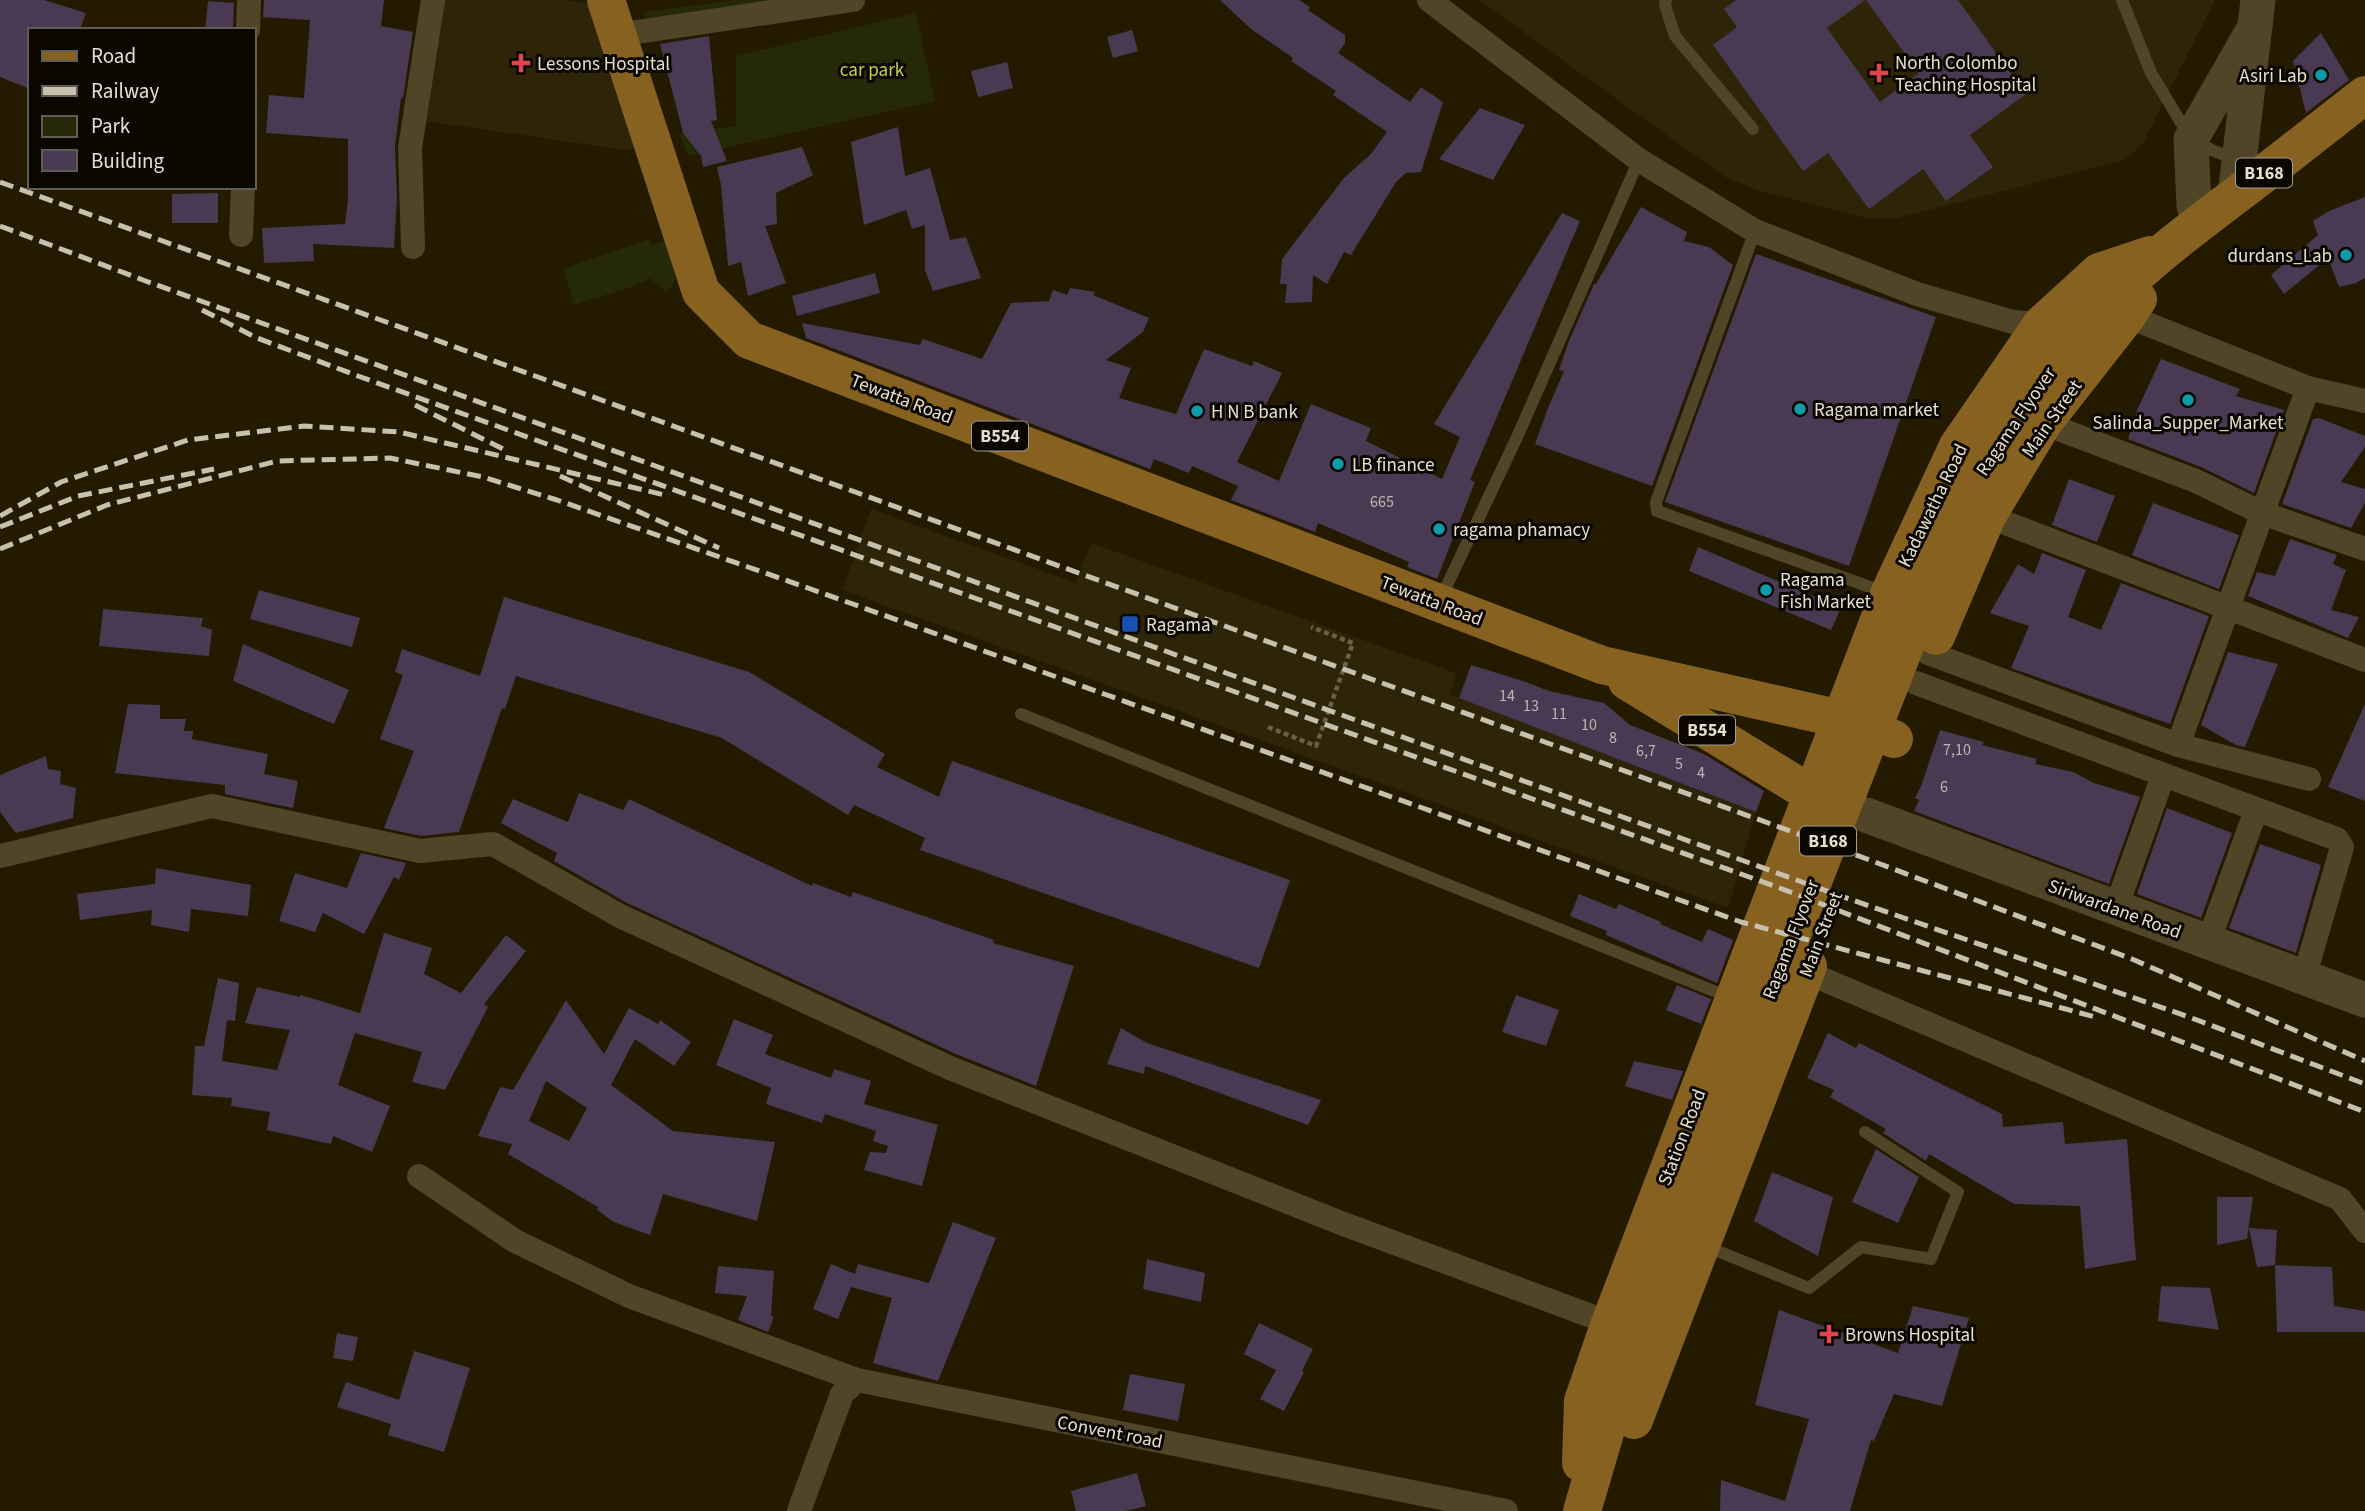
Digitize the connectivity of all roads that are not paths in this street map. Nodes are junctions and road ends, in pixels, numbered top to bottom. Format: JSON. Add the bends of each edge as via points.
{"nodes":[{"id":1,"x":249,"y":0,"type":"edge"},
{"id":2,"x":433,"y":0,"type":"edge"},
{"id":3,"x":853,"y":0,"type":"edge"},
{"id":4,"x":1429,"y":0,"type":"edge"},
{"id":5,"x":1666,"y":0,"type":"edge"},
{"id":6,"x":2122,"y":0,"type":"edge"},
{"id":7,"x":2257,"y":14,"type":"edge"},
{"id":8,"x":611,"y":18,"type":"edge"},
{"id":9,"x":248,"y":28,"type":"edge"},
{"id":10,"x":2365,"y":94,"type":"edge"},
{"id":11,"x":1753,"y":129,"type":"dead end"},
{"id":12,"x":2190,"y":139,"type":"junction"},
{"id":13,"x":1639,"y":160,"type":"junction"},
{"id":14,"x":2237,"y":178,"type":"junction"},
{"id":15,"x":243,"y":189,"type":"edge"},
{"id":16,"x":2199,"y":222,"type":"junction"},
{"id":17,"x":1755,"y":231,"type":"junction"},
{"id":18,"x":241,"y":235,"type":"dead end"},
{"id":19,"x":413,"y":247,"type":"dead end"},
{"id":20,"x":2162,"y":251,"type":"junction"},
{"id":21,"x":2127,"y":316,"type":"junction"},
{"id":22,"x":2042,"y":324,"type":"junction"},
{"id":23,"x":2308,"y":388,"type":"junction"},
{"id":24,"x":2365,"y":401,"type":"edge"},
{"id":25,"x":2043,"y":423,"type":"junction"},
{"id":26,"x":2262,"y":513,"type":"junction"},
{"id":27,"x":1987,"y":516,"type":"junction"},
{"id":28,"x":2365,"y":549,"type":"edge"},
{"id":29,"x":1889,"y":594,"type":"junction"},
{"id":30,"x":1439,"y":603,"type":"junction"},
{"id":31,"x":2227,"y":607,"type":"junction"},
{"id":32,"x":2365,"y":660,"type":"edge"},
{"id":33,"x":1602,"y":665,"type":"junction"},
{"id":34,"x":1922,"y":668,"type":"junction"},
{"id":35,"x":1021,"y":714,"type":"dead end"},
{"id":36,"x":1841,"y":719,"type":"junction"},
{"id":37,"x":1894,"y":739,"type":"junction"},
{"id":38,"x":2178,"y":745,"type":"junction"},
{"id":39,"x":2163,"y":776,"type":"junction"},
{"id":40,"x":2309,"y":779,"type":"dead end"},
{"id":41,"x":1812,"y":795,"type":"junction"},
{"id":42,"x":2256,"y":810,"type":"junction"},
{"id":43,"x":1866,"y":816,"type":"junction"},
{"id":44,"x":0,"y":856,"type":"edge"},
{"id":45,"x":2116,"y":908,"type":"junction"},
{"id":46,"x":2208,"y":943,"type":"junction"},
{"id":47,"x":1805,"y":972,"type":"junction"},
{"id":48,"x":2304,"y":978,"type":"junction"},
{"id":49,"x":1734,"y":999,"type":"junction"},
{"id":50,"x":2365,"y":1000,"type":"edge"},
{"id":51,"x":1865,"y":1132,"type":"dead end"},
{"id":52,"x":419,"y":1176,"type":"dead end"},
{"id":53,"x":2365,"y":1231,"type":"edge"},
{"id":54,"x":1701,"y":1244,"type":"junction"},
{"id":55,"x":1610,"y":1323,"type":"junction"},
{"id":56,"x":857,"y":1380,"type":"junction"},
{"id":57,"x":1586,"y":1498,"type":"edge"},
{"id":58,"x":799,"y":1511,"type":"edge"},
{"id":59,"x":1506,"y":1511,"type":"edge"}],
"edges":[{"from":1,"to":9,"type":"street"},
{"from":2,"to":19,"type":"street","via":[[410,148]]},
{"from":3,"to":8,"type":"street"},
{"from":4,"to":13,"type":"street"},
{"from":5,"to":11,"type":"lane","via":[[1675,36]]},
{"from":6,"to":12,"type":"lane","via":[[2151,74]]},
{"from":7,"to":12,"type":"street"},
{"from":7,"to":14,"type":"street"},
{"from":8,"to":30,"type":"main road","name":"Tewatta Road","number":"B554","via":[[701,292],[750,340]]},
{"from":10,"to":14,"type":"main road","number":"B168"},
{"from":12,"to":14,"type":"lane","via":[[2214,151]]},
{"from":12,"to":16,"type":"street"},
{"from":13,"to":17,"type":"street"},
{"from":13,"to":30,"type":"lane"},
{"from":14,"to":16,"type":"main road","number":"B168"},
{"from":15,"to":18,"type":"street"},
{"from":16,"to":20,"type":"main road","number":"B168"},
{"from":17,"to":22,"type":"street","via":[[1917,294],[2013,322]]},
{"from":17,"to":29,"type":"lane","via":[[1656,502],[1657,511]]},
{"from":20,"to":21,"type":"main road","name":"Main Street","number":"B168"},
{"from":20,"to":22,"type":"main road","name":"Kadawatha Road","number":"B168","via":[[2099,272]]},
{"from":20,"to":57,"type":"main road","name":"Ragama Flyover","number":"B168","via":[[2088,322],[2046,373],[1982,467],[1948,536],[1650,1298]]},
{"from":21,"to":23,"type":"street"},
{"from":21,"to":25,"type":"main road","name":"Main Street","number":"B168"},
{"from":22,"to":29,"type":"main road","name":"Kadawatha Road","number":"B168","via":[[1958,446]]},
{"from":23,"to":24,"type":"street"},
{"from":23,"to":26,"type":"street"},
{"from":25,"to":26,"type":"street","via":[[2196,481]]},
{"from":25,"to":27,"type":"main road","name":"Main Street","number":"B168"},
{"from":26,"to":28,"type":"street"},
{"from":26,"to":31,"type":"street"},
{"from":27,"to":31,"type":"street"},
{"from":27,"to":34,"type":"main road","name":"Main Street","number":"B168"},
{"from":29,"to":36,"type":"main road","name":"Kadawatha Road","number":"B168"},
{"from":30,"to":33,"type":"main road","name":"Tewatta Road","number":"B554"},
{"from":31,"to":32,"type":"street"},
{"from":31,"to":38,"type":"street"},
{"from":33,"to":36,"type":"main road","name":"Tewatta Road","number":"B554"},
{"from":33,"to":41,"type":"main road","name":"Tewatta Road","number":"B554"},
{"from":34,"to":37,"type":"main road","name":"Main Street","number":"B168"},
{"from":34,"to":38,"type":"street"},
{"from":34,"to":39,"type":"street"},
{"from":35,"to":49,"type":"lane"},
{"from":36,"to":37,"type":"main road","name":"Tewatta Road"},
{"from":36,"to":41,"type":"main road","name":"Kadawatha Road","number":"B168"},
{"from":37,"to":43,"type":"main road","name":"Main Street","number":"B168"},
{"from":38,"to":40,"type":"street"},
{"from":39,"to":42,"type":"street"},
{"from":39,"to":45,"type":"street"},
{"from":41,"to":43,"type":"main road","name":"Tewatta Road"},
{"from":41,"to":49,"type":"main road","name":"Station Road","number":"B168"},
{"from":42,"to":46,"type":"street"},
{"from":42,"to":48,"type":"street","via":[[2337,839],[2342,847]]},
{"from":43,"to":45,"type":"street","name":"Siriwardane Road"},
{"from":43,"to":47,"type":"main road","name":"Main Street","number":"B168"},
{"from":44,"to":55,"type":"street","via":[[212,806],[420,851],[493,844],[620,916],[950,1068],[1341,1223]]},
{"from":45,"to":46,"type":"street","name":"Siriwardane Road"},
{"from":46,"to":48,"type":"street","name":"Siriwardane Road"},
{"from":47,"to":53,"type":"street","via":[[2340,1199]]},
{"from":47,"to":54,"type":"main road","name":"Main Street","number":"B168"},
{"from":48,"to":50,"type":"street","name":"Siriwardane Road"},
{"from":49,"to":55,"type":"main road","name":"Station Road","number":"B168"},
{"from":51,"to":54,"type":"lane","via":[[1958,1192],[1931,1259],[1861,1247],[1808,1288]]},
{"from":52,"to":56,"type":"street","name":"Convent road","via":[[515,1241],[628,1296]]},
{"from":54,"to":57,"type":"main road","name":"Main Street","number":"B168","via":[[1632,1424]]},
{"from":55,"to":57,"type":"main road","name":"Station Road","number":"B168","via":[[1583,1401],[1581,1465]]},
{"from":56,"to":58,"type":"street","via":[[842,1394]]},
{"from":56,"to":59,"type":"street","name":"Convent road"}]}
